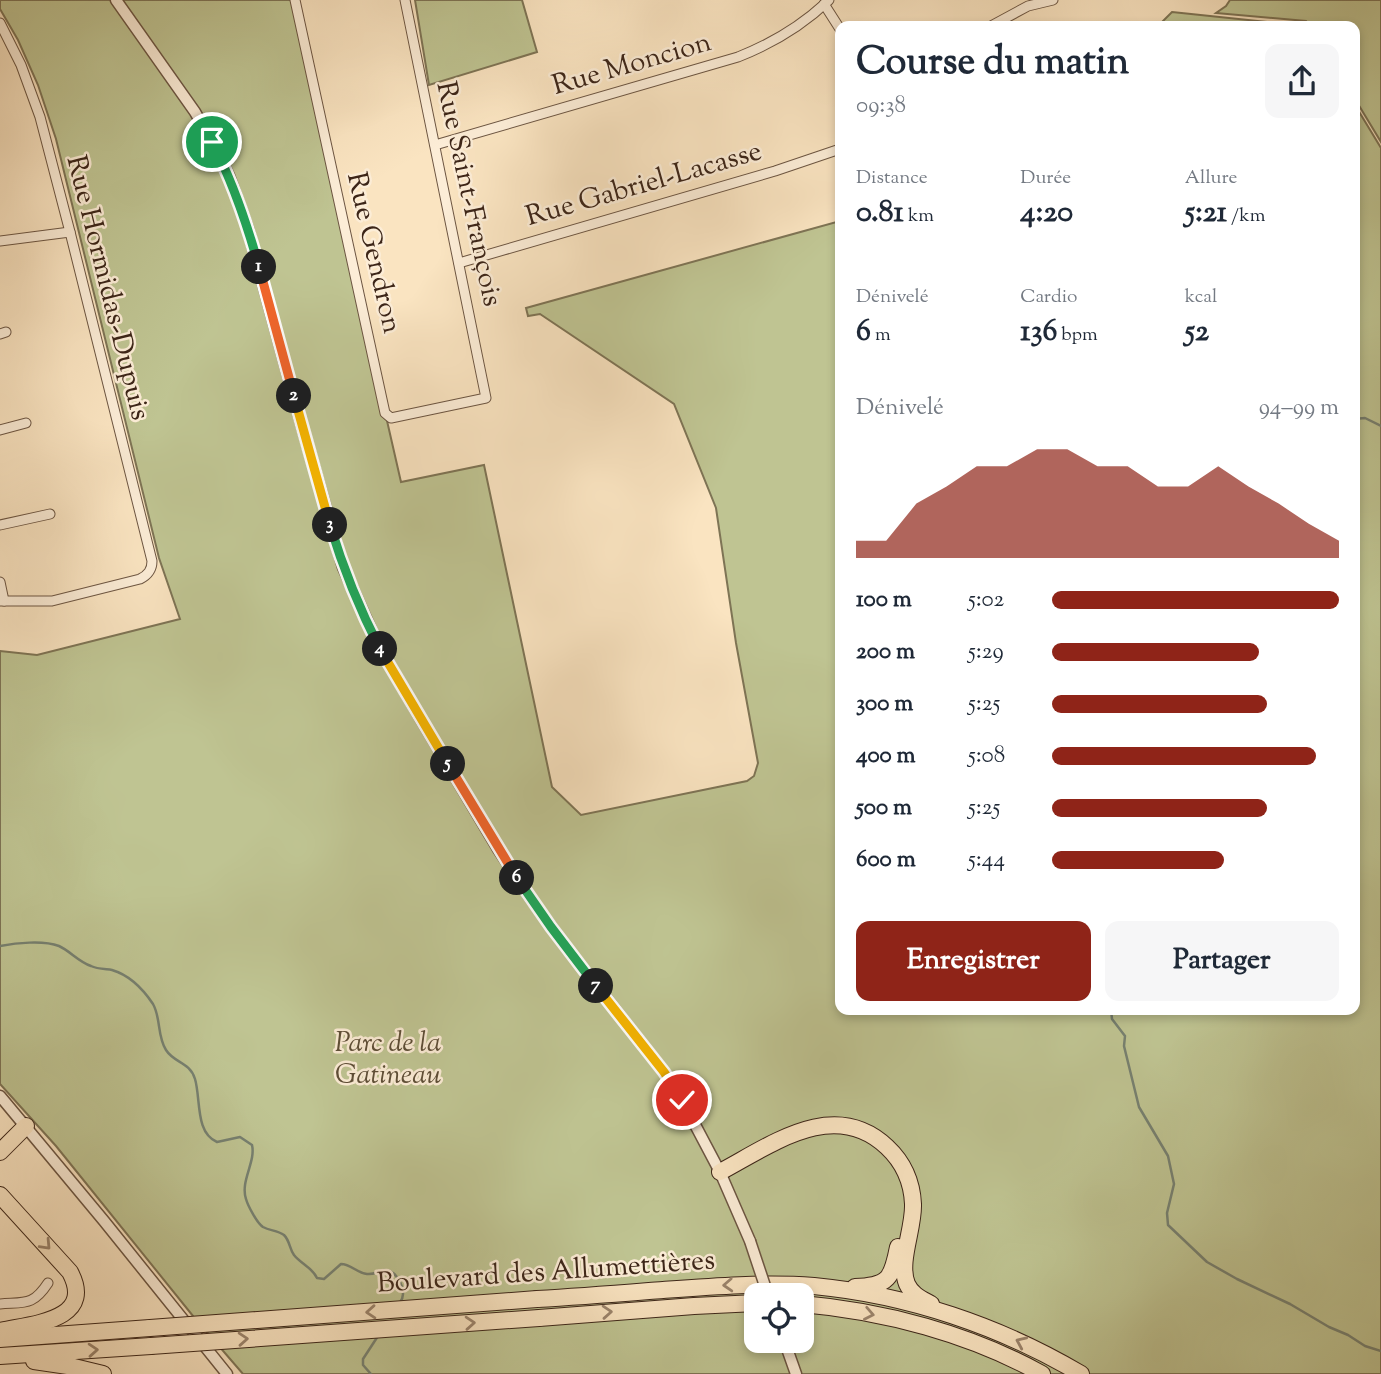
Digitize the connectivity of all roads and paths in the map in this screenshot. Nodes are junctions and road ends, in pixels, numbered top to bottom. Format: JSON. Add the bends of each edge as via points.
{"nodes":[{"id":1,"x":295,"y":0,"type":"edge"},
{"id":2,"x":405,"y":0,"type":"edge"},
{"id":3,"x":1053,"y":0,"type":"edge"},
{"id":4,"x":1040,"y":1,"type":"edge"},
{"id":5,"x":117,"y":2,"type":"edge"},
{"id":6,"x":826,"y":2,"type":"edge"},
{"id":7,"x":836,"y":21,"type":"edge"},
{"id":8,"x":1001,"y":21,"type":"edge"},
{"id":9,"x":0,"y":23,"type":"edge"},
{"id":10,"x":435,"y":145,"type":"junction"},
{"id":11,"x":835,"y":151,"type":"edge"},
{"id":12,"x":71,"y":232,"type":"junction"},
{"id":13,"x":0,"y":241,"type":"edge"},
{"id":14,"x":459,"y":263,"type":"junction"},
{"id":15,"x":486,"y":398,"type":"joint"},
{"id":16,"x":26,"y":423,"type":"dead end"},
{"id":17,"x":0,"y":430,"type":"edge"},
{"id":18,"x":50,"y":514,"type":"dead end"},
{"id":19,"x":0,"y":525,"type":"edge"},
{"id":20,"x":0,"y":582,"type":"edge"},
{"id":21,"x":2,"y":601,"type":"edge"},
{"id":22,"x":0,"y":1096,"type":"edge"},
{"id":23,"x":26,"y":1126,"type":"junction"},
{"id":24,"x":0,"y":1152,"type":"edge"},
{"id":25,"x":722,"y":1176,"type":"junction"},
{"id":26,"x":0,"y":1195,"type":"edge"},
{"id":27,"x":48,"y":1283,"type":"dead end"},
{"id":28,"x":764,"y":1283,"type":"edge"},
{"id":29,"x":830,"y":1288,"type":"junction"},
{"id":30,"x":0,"y":1304,"type":"edge"},
{"id":31,"x":744,"y":1304,"type":"edge"},
{"id":32,"x":814,"y":1305,"type":"edge"},
{"id":33,"x":952,"y":1315,"type":"junction"},
{"id":34,"x":0,"y":1331,"type":"edge"},
{"id":35,"x":0,"y":1339,"type":"edge"},
{"id":36,"x":788,"y":1353,"type":"edge"},
{"id":37,"x":998,"y":1353,"type":"junction"},
{"id":38,"x":0,"y":1358,"type":"edge"},
{"id":39,"x":103,"y":1374,"type":"edge"},
{"id":40,"x":227,"y":1374,"type":"edge"},
{"id":41,"x":796,"y":1374,"type":"edge"},
{"id":42,"x":1025,"y":1374,"type":"edge"},
{"id":43,"x":1042,"y":1374,"type":"edge"},
{"id":44,"x":1081,"y":1374,"type":"edge"}],
"edges":[{"from":1,"to":15,"type":"street","name":"Rue Gendron","via":[[385,413],[391,418]]},
{"from":2,"to":10,"type":"street","name":"Rue Saint-François"},
{"from":3,"to":4,"type":"street"},
{"from":4,"to":8,"type":"street"},
{"from":5,"to":25,"type":"street","via":[[195,113],[229,176],[343,567],[387,662],[517,879],[664,1072]]},
{"from":6,"to":7,"type":"street"},
{"from":6,"to":10,"type":"street","name":"Rue Moncion","via":[[787,32],[738,57]]},
{"from":9,"to":12,"type":"street","name":"Rue Hormidas-Dupuis","via":[[40,117]]},
{"from":10,"to":14,"type":"street","name":"Rue Saint-François"},
{"from":11,"to":14,"type":"street","name":"Rue Gabriel-Lacasse"},
{"from":12,"to":13,"type":"street"},
{"from":12,"to":21,"type":"street","name":"Rue Hormidas-Dupuis","via":[[152,561],[148,575],[140,579],[52,601]]},
{"from":14,"to":15,"type":"street","name":"Rue Saint-François"},
{"from":16,"to":17,"type":"street"},
{"from":18,"to":19,"type":"street"},
{"from":20,"to":21,"type":"street"},
{"from":22,"to":23,"type":"street"},
{"from":23,"to":24,"type":"highway"},
{"from":23,"to":40,"type":"street"},
{"from":25,"to":28,"type":"street","bridge":true},
{"from":25,"to":29,"type":"highway","via":[[819,1134],[855,1138],[881,1154],[897,1177],[903,1201],[892,1272],[870,1286]]},
{"from":25,"to":33,"type":"highway","via":[[805,1128],[837,1125],[870,1134],[897,1157],[909,1181],[913,1214],[905,1267],[909,1287]]},
{"from":26,"to":34,"type":"highway","one_way":true,"via":[[71,1272],[76,1296],[61,1316]]},
{"from":27,"to":30,"type":"street","via":[[35,1300]]},
{"from":29,"to":33,"type":"highway","name":"Boulevard des Allumettières"},
{"from":29,"to":35,"type":"highway","name":"Boulevard des Allumettières","one_way":true,"bridge":true,"via":[[736,1285]]},
{"from":38,"to":31,"type":"highway","name":"Boulevard des Allumettières","one_way":true,"bridge":true},
{"from":32,"to":37,"type":"highway","one_way":true,"via":[[894,1319]]},
{"from":44,"to":33,"type":"highway","name":"Boulevard des Allumettières","one_way":true,"via":[[1035,1348]]},
{"from":36,"to":41,"type":"street"},
{"from":37,"to":42,"type":"highway"},
{"from":37,"to":43,"type":"highway"},
{"from":38,"to":39,"type":"highway"}]}
